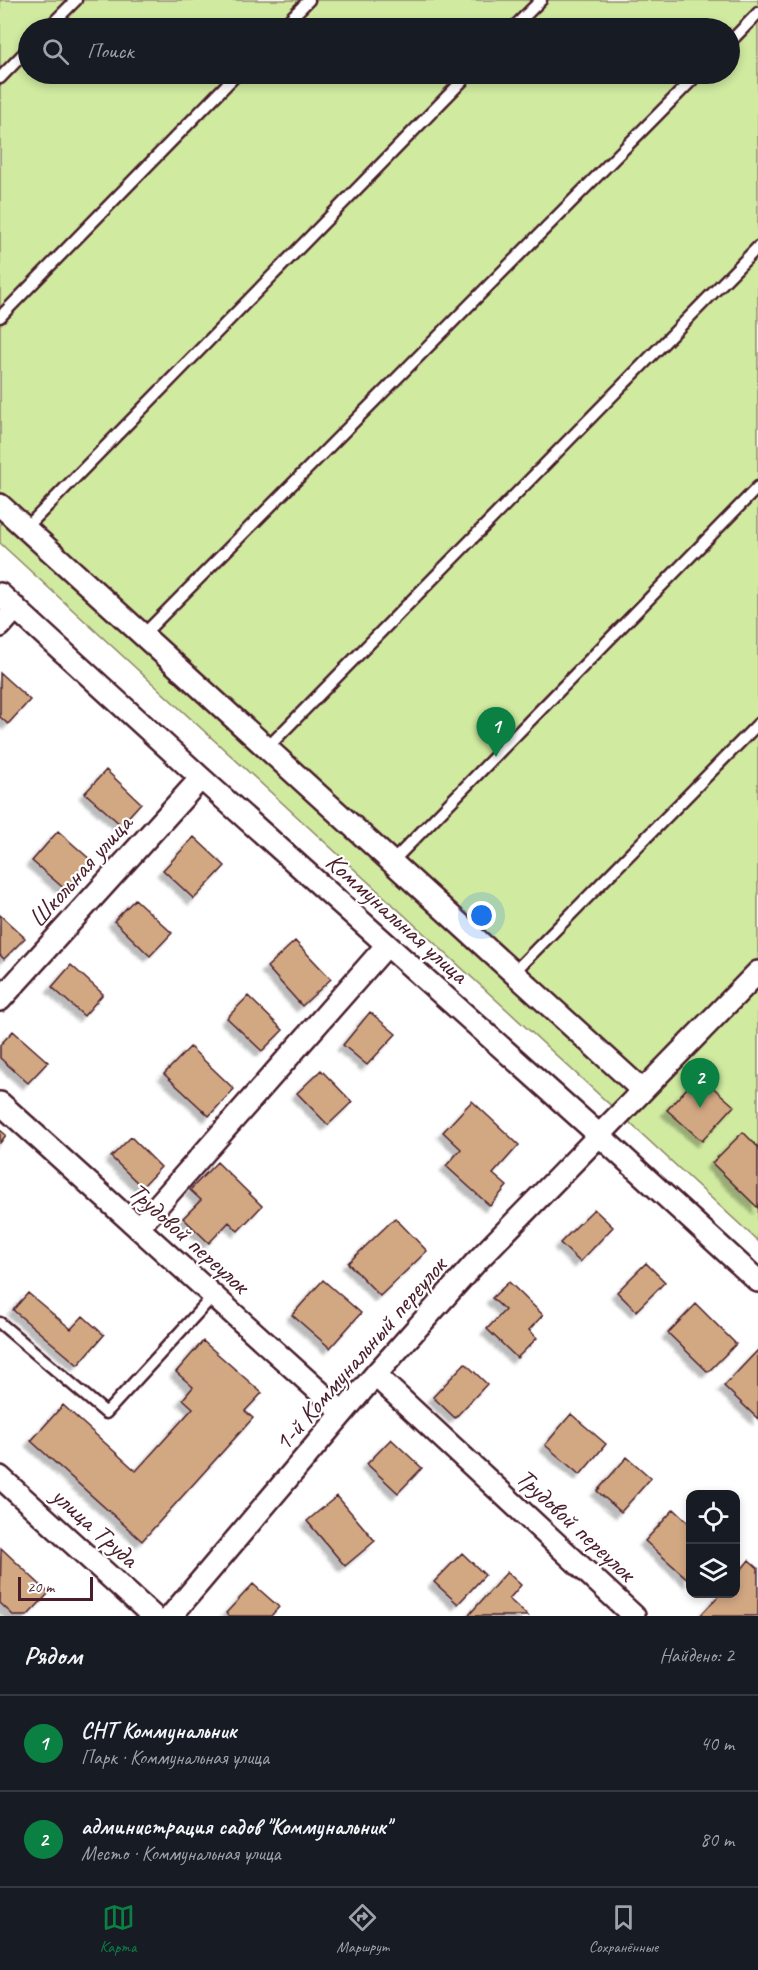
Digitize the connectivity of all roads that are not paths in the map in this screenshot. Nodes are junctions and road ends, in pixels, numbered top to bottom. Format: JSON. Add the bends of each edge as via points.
{"nodes":[{"id":1,"x":76,"y":0,"type":"edge"},
{"id":2,"x":309,"y":0,"type":"edge"},
{"id":3,"x":541,"y":0,"type":"edge"},
{"id":4,"x":758,"y":13,"type":"edge"},
{"id":5,"x":58,"y":18,"type":"edge"},
{"id":6,"x":291,"y":18,"type":"edge"},
{"id":7,"x":523,"y":18,"type":"edge"},
{"id":8,"x":740,"y":31,"type":"edge"},
{"id":9,"x":18,"y":59,"type":"edge"},
{"id":10,"x":0,"y":78,"type":"edge"},
{"id":11,"x":227,"y":84,"type":"edge"},
{"id":12,"x":459,"y":84,"type":"edge"},
{"id":13,"x":688,"y":84,"type":"edge"},
{"id":14,"x":758,"y":247,"type":"edge"},
{"id":15,"x":0,"y":318,"type":"edge"},
{"id":16,"x":758,"y":487,"type":"edge"},
{"id":17,"x":0,"y":505,"type":"edge"},
{"id":18,"x":26,"y":528,"type":"junction"},
{"id":19,"x":8,"y":601,"type":"edge"},
{"id":20,"x":0,"y":626,"type":"edge"},
{"id":21,"x":143,"y":635,"type":"junction"},
{"id":22,"x":758,"y":724,"type":"edge"},
{"id":23,"x":267,"y":748,"type":"junction"},
{"id":24,"x":201,"y":778,"type":"junction"},
{"id":25,"x":392,"y":862,"type":"junction"},
{"id":26,"x":387,"y":945,"type":"junction"},
{"id":27,"x":758,"y":972,"type":"edge"},
{"id":28,"x":513,"y":973,"type":"junction"},
{"id":29,"x":0,"y":1000,"type":"edge"},
{"id":30,"x":642,"y":1090,"type":"junction"},
{"id":31,"x":0,"y":1103,"type":"edge"},
{"id":32,"x":598,"y":1134,"type":"junction"},
{"id":33,"x":138,"y":1228,"type":"junction"},
{"id":34,"x":758,"y":1281,"type":"edge"},
{"id":35,"x":213,"y":1296,"type":"junction"},
{"id":36,"x":0,"y":1323,"type":"edge"},
{"id":37,"x":375,"y":1375,"type":"junction"},
{"id":38,"x":343,"y":1413,"type":"junction"},
{"id":39,"x":0,"y":1477,"type":"edge"},
{"id":40,"x":153,"y":1616,"type":"edge"},
{"id":41,"x":171,"y":1616,"type":"edge"},
{"id":42,"x":634,"y":1616,"type":"edge"}],
"edges":[{"from":1,"to":5,"type":"lane"},
{"from":2,"to":6,"type":"lane"},
{"from":3,"to":7,"type":"lane"},
{"from":4,"to":8,"type":"lane"},
{"from":9,"to":10,"type":"lane"},
{"from":11,"to":15,"type":"lane"},
{"from":12,"to":18,"type":"lane"},
{"from":13,"to":21,"type":"lane"},
{"from":14,"to":23,"type":"lane"},
{"from":16,"to":25,"type":"lane"},
{"from":17,"to":18,"type":"street"},
{"from":18,"to":21,"type":"street"},
{"from":19,"to":20,"type":"street"},
{"from":19,"to":24,"type":"street","name":"Коммунальная улица"},
{"from":21,"to":23,"type":"street"},
{"from":22,"to":28,"type":"lane"},
{"from":23,"to":25,"type":"street"},
{"from":24,"to":26,"type":"street","name":"Коммунальная улица"},
{"from":24,"to":29,"type":"street","name":"Школьная улица"},
{"from":25,"to":28,"type":"street"},
{"from":26,"to":32,"type":"street","name":"Коммунальная улица"},
{"from":26,"to":33,"type":"street"},
{"from":27,"to":30,"type":"street","name":"1-й Коммунальный переулок"},
{"from":28,"to":30,"type":"street"},
{"from":30,"to":32,"type":"street","name":"1-й Коммунальный переулок"},
{"from":31,"to":33,"type":"street","name":"Трудовой переулок"},
{"from":32,"to":34,"type":"street","name":"Коммунальная улица"},
{"from":32,"to":37,"type":"street","name":"1-й Коммунальный переулок"},
{"from":33,"to":35,"type":"street","name":"Трудовой переулок"},
{"from":35,"to":36,"type":"lane","via":[[106,1413]]},
{"from":35,"to":38,"type":"street","name":"Трудовой переулок"},
{"from":37,"to":38,"type":"street","name":"1-й Коммунальный переулок"},
{"from":37,"to":42,"type":"street","name":"Трудовой переулок"},
{"from":38,"to":41,"type":"street","name":"1-й Коммунальный переулок"},
{"from":39,"to":40,"type":"street","name":"улица Труда"}]}
